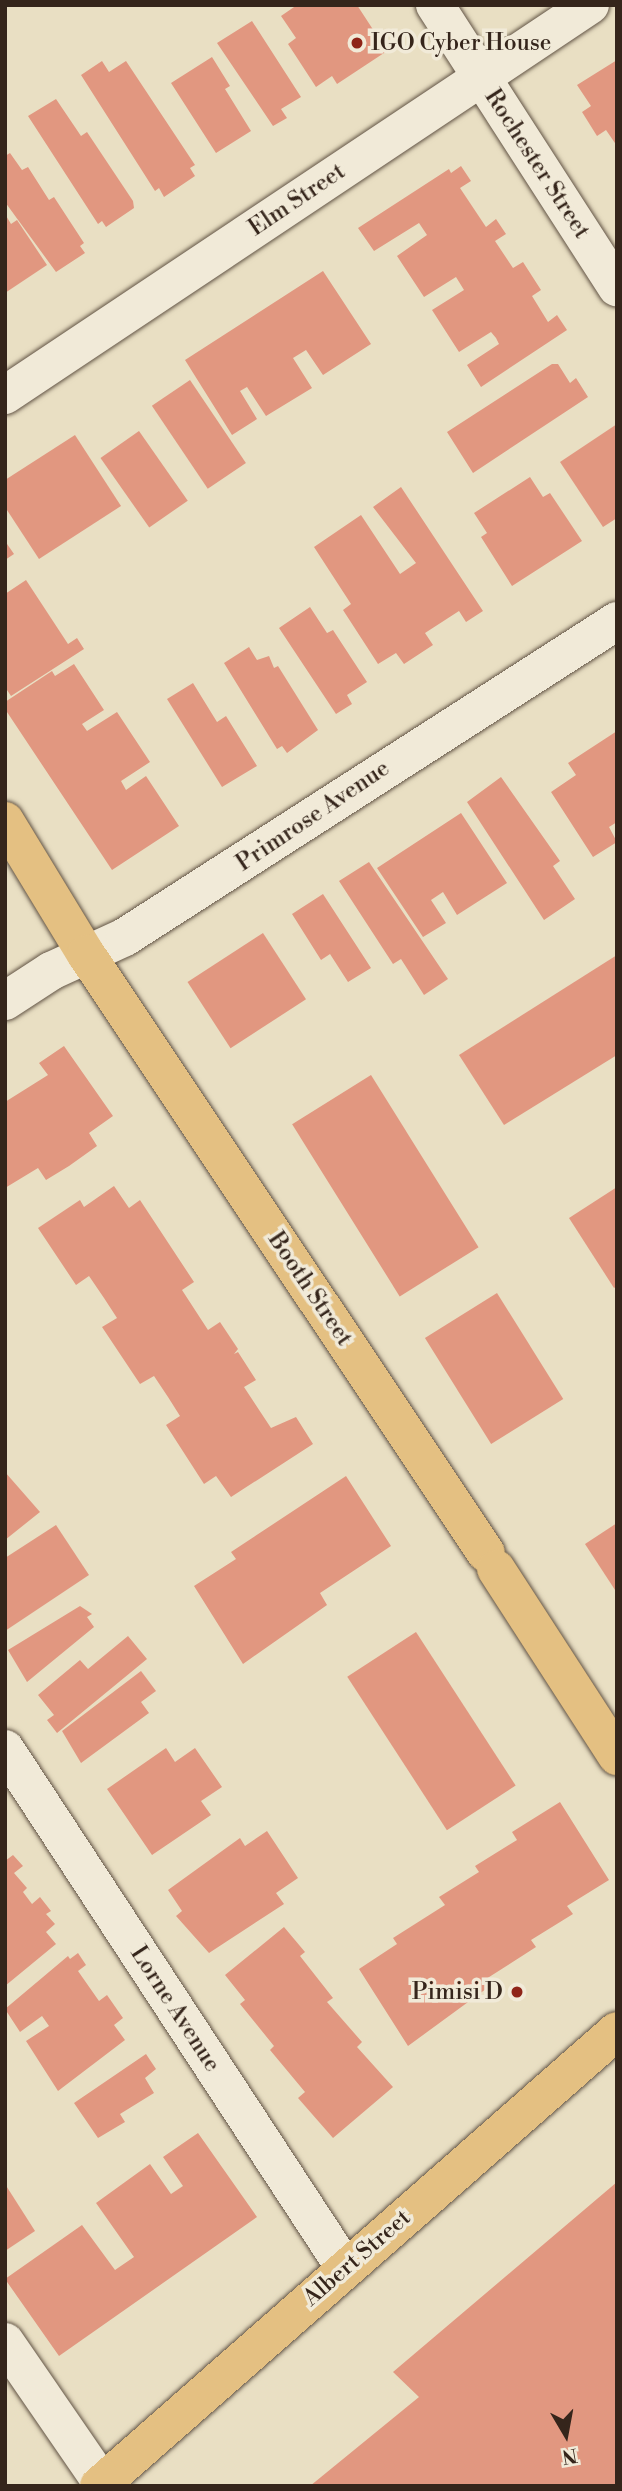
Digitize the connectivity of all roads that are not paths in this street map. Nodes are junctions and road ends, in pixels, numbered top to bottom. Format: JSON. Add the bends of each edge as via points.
{"nodes":[{"id":1,"x":435,"y":5,"type":"edge"},
{"id":2,"x":590,"y":5,"type":"edge"},
{"id":3,"x":481,"y":77,"type":"junction"},
{"id":4,"x":617,"y":287,"type":"edge"},
{"id":5,"x":5,"y":396,"type":"edge"},
{"id":6,"x":617,"y":621,"type":"edge"},
{"id":7,"x":5,"y":821,"type":"edge"},
{"id":8,"x":86,"y":954,"type":"junction"},
{"id":9,"x":5,"y":1001,"type":"edge"},
{"id":10,"x":5,"y":1749,"type":"edge"},
{"id":11,"x":617,"y":1756,"type":"edge"},
{"id":12,"x":617,"y":2031,"type":"edge"},
{"id":13,"x":345,"y":2268,"type":"junction"},
{"id":14,"x":5,"y":2342,"type":"edge"},
{"id":15,"x":101,"y":2484,"type":"edge"}],
"edges":[{"from":1,"to":3,"type":"street","name":"Rochester Street"},
{"from":2,"to":3,"type":"street","name":"Elm Street"},
{"from":3,"to":4,"type":"street","name":"Rochester Street"},
{"from":3,"to":5,"type":"street","name":"Elm Street"},
{"from":6,"to":8,"type":"street","name":"Primrose Avenue","via":[[229,872],[125,937]]},
{"from":7,"to":8,"type":"main road","name":"Booth Street"},
{"from":8,"to":9,"type":"street","name":"Primrose Avenue"},
{"from":8,"to":11,"type":"main road","name":"Booth Street"},
{"from":10,"to":13,"type":"street","name":"Lorne Avenue"},
{"from":12,"to":13,"type":"main road","name":"Albert Street"},
{"from":13,"to":15,"type":"main road","name":"Albert Street"},
{"from":14,"to":15,"type":"street"}]}
